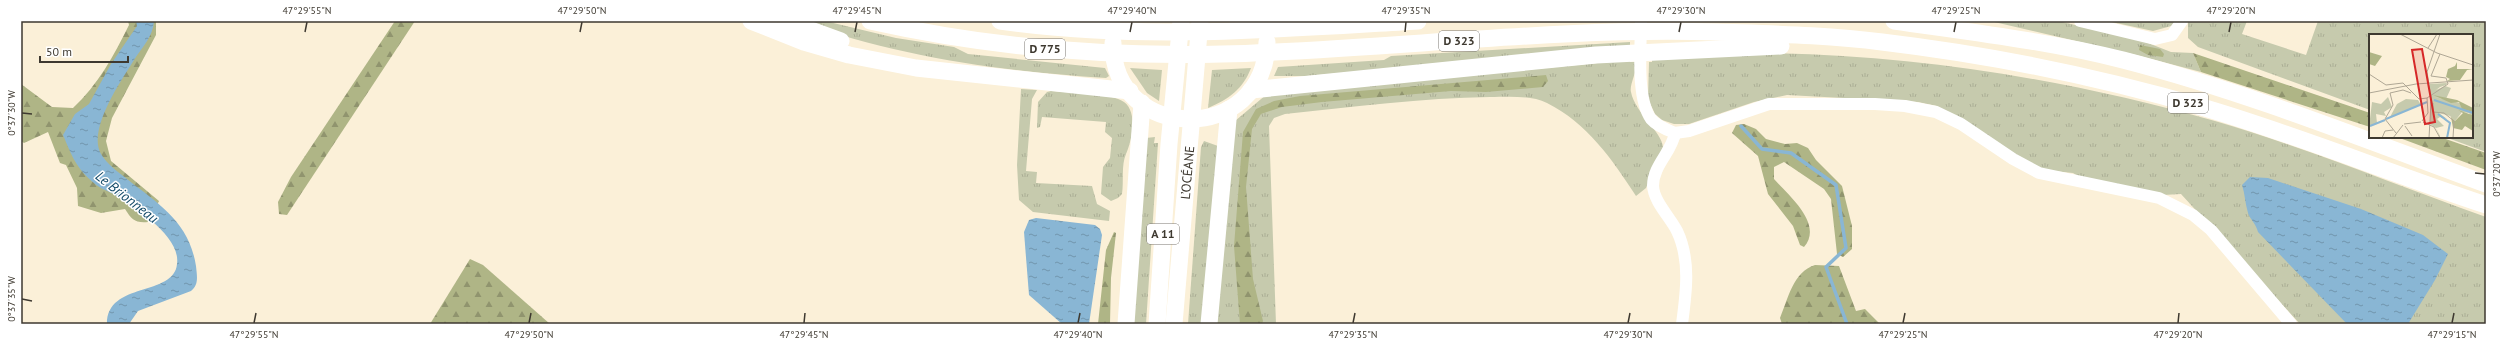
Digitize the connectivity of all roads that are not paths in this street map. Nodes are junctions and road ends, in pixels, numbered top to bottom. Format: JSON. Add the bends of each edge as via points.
{"nodes":[{"id":1,"x":751,"y":21,"type":"edge"},
{"id":2,"x":786,"y":21,"type":"edge"},
{"id":3,"x":870,"y":21,"type":"edge"},
{"id":4,"x":1000,"y":21,"type":"edge"},
{"id":5,"x":1116,"y":21,"type":"edge"},
{"id":6,"x":1182,"y":21,"type":"edge"},
{"id":7,"x":1200,"y":21,"type":"edge"},
{"id":8,"x":1264,"y":21,"type":"edge"},
{"id":9,"x":1418,"y":21,"type":"edge"},
{"id":10,"x":1894,"y":21,"type":"edge"},
{"id":11,"x":2080,"y":21,"type":"edge"},
{"id":12,"x":2182,"y":21,"type":"edge"},
{"id":13,"x":1641,"y":28,"type":"edge"},
{"id":14,"x":1879,"y":41,"type":"junction"},
{"id":15,"x":1222,"y":54,"type":"joint"},
{"id":16,"x":949,"y":70,"type":"junction"},
{"id":17,"x":1252,"y":90,"type":"junction"},
{"id":18,"x":1130,"y":91,"type":"junction"},
{"id":19,"x":1142,"y":103,"type":"junction"},
{"id":20,"x":1229,"y":110,"type":"junction"},
{"id":21,"x":1675,"y":133,"type":"junction"},
{"id":22,"x":2486,"y":184,"type":"edge"},
{"id":23,"x":2486,"y":205,"type":"edge"},
{"id":24,"x":1126,"y":324,"type":"edge"},
{"id":25,"x":1158,"y":324,"type":"edge"},
{"id":26,"x":1174,"y":324,"type":"edge"},
{"id":27,"x":1209,"y":324,"type":"edge"},
{"id":28,"x":1682,"y":324,"type":"edge"},
{"id":29,"x":2292,"y":324,"type":"edge"}],
"edges":[{"from":1,"to":16,"type":"highway","via":[[804,42],[849,55],[916,68]]},
{"from":2,"to":16,"type":"highway","via":[[851,44]]},
{"from":3,"to":15,"type":"highway","number":"D 775","via":[[954,38],[1056,50],[1152,55]]},
{"from":4,"to":9,"type":"highway","number":"D 775","via":[[1156,34],[1222,33]]},
{"from":5,"to":18,"type":"highway","via":[[1113,48],[1119,72]]},
{"from":6,"to":25,"type":"highway","name":"L’OCÉANE","number":"A 11","via":[[1169,144]]},
{"from":7,"to":26,"type":"highway","name":"L’OCÉANE","number":"A 11"},
{"from":8,"to":17,"type":"highway","via":[[1267,42],[1262,70]]},
{"from":10,"to":22,"type":"highway","number":"D 323","via":[[1998,36],[2122,60],[2322,123]]},
{"from":11,"to":12,"type":"street","via":[[2155,40],[2172,35]]},
{"from":13,"to":14,"type":"highway","number":"D 323"},
{"from":13,"to":15,"type":"highway","number":"D 323"},
{"from":13,"to":21,"type":"street","via":[[1641,92],[1644,108],[1652,120]]},
{"from":14,"to":17,"type":"highway","via":[[1850,48],[1755,46],[1630,52]]},
{"from":14,"to":23,"type":"highway","number":"D 323","via":[[1999,59],[2121,85],[2206,108],[2314,143]]},
{"from":16,"to":18,"type":"highway"},
{"from":17,"to":20,"type":"highway"},
{"from":18,"to":19,"type":"highway"},
{"from":19,"to":20,"type":"highway","via":[[1159,114],[1185,120],[1204,119]]},
{"from":19,"to":24,"type":"highway"},
{"from":20,"to":27,"type":"highway"},
{"from":21,"to":28,"type":"street","via":[[1674,143],[1658,166],[1653,185],[1656,196],[1678,231],[1684,253],[1686,275]]},
{"from":21,"to":29,"type":"street","via":[[1769,104],[1875,104],[1936,112],[1961,124],[2039,173],[2158,198],[2193,215],[2211,230]]}]}
